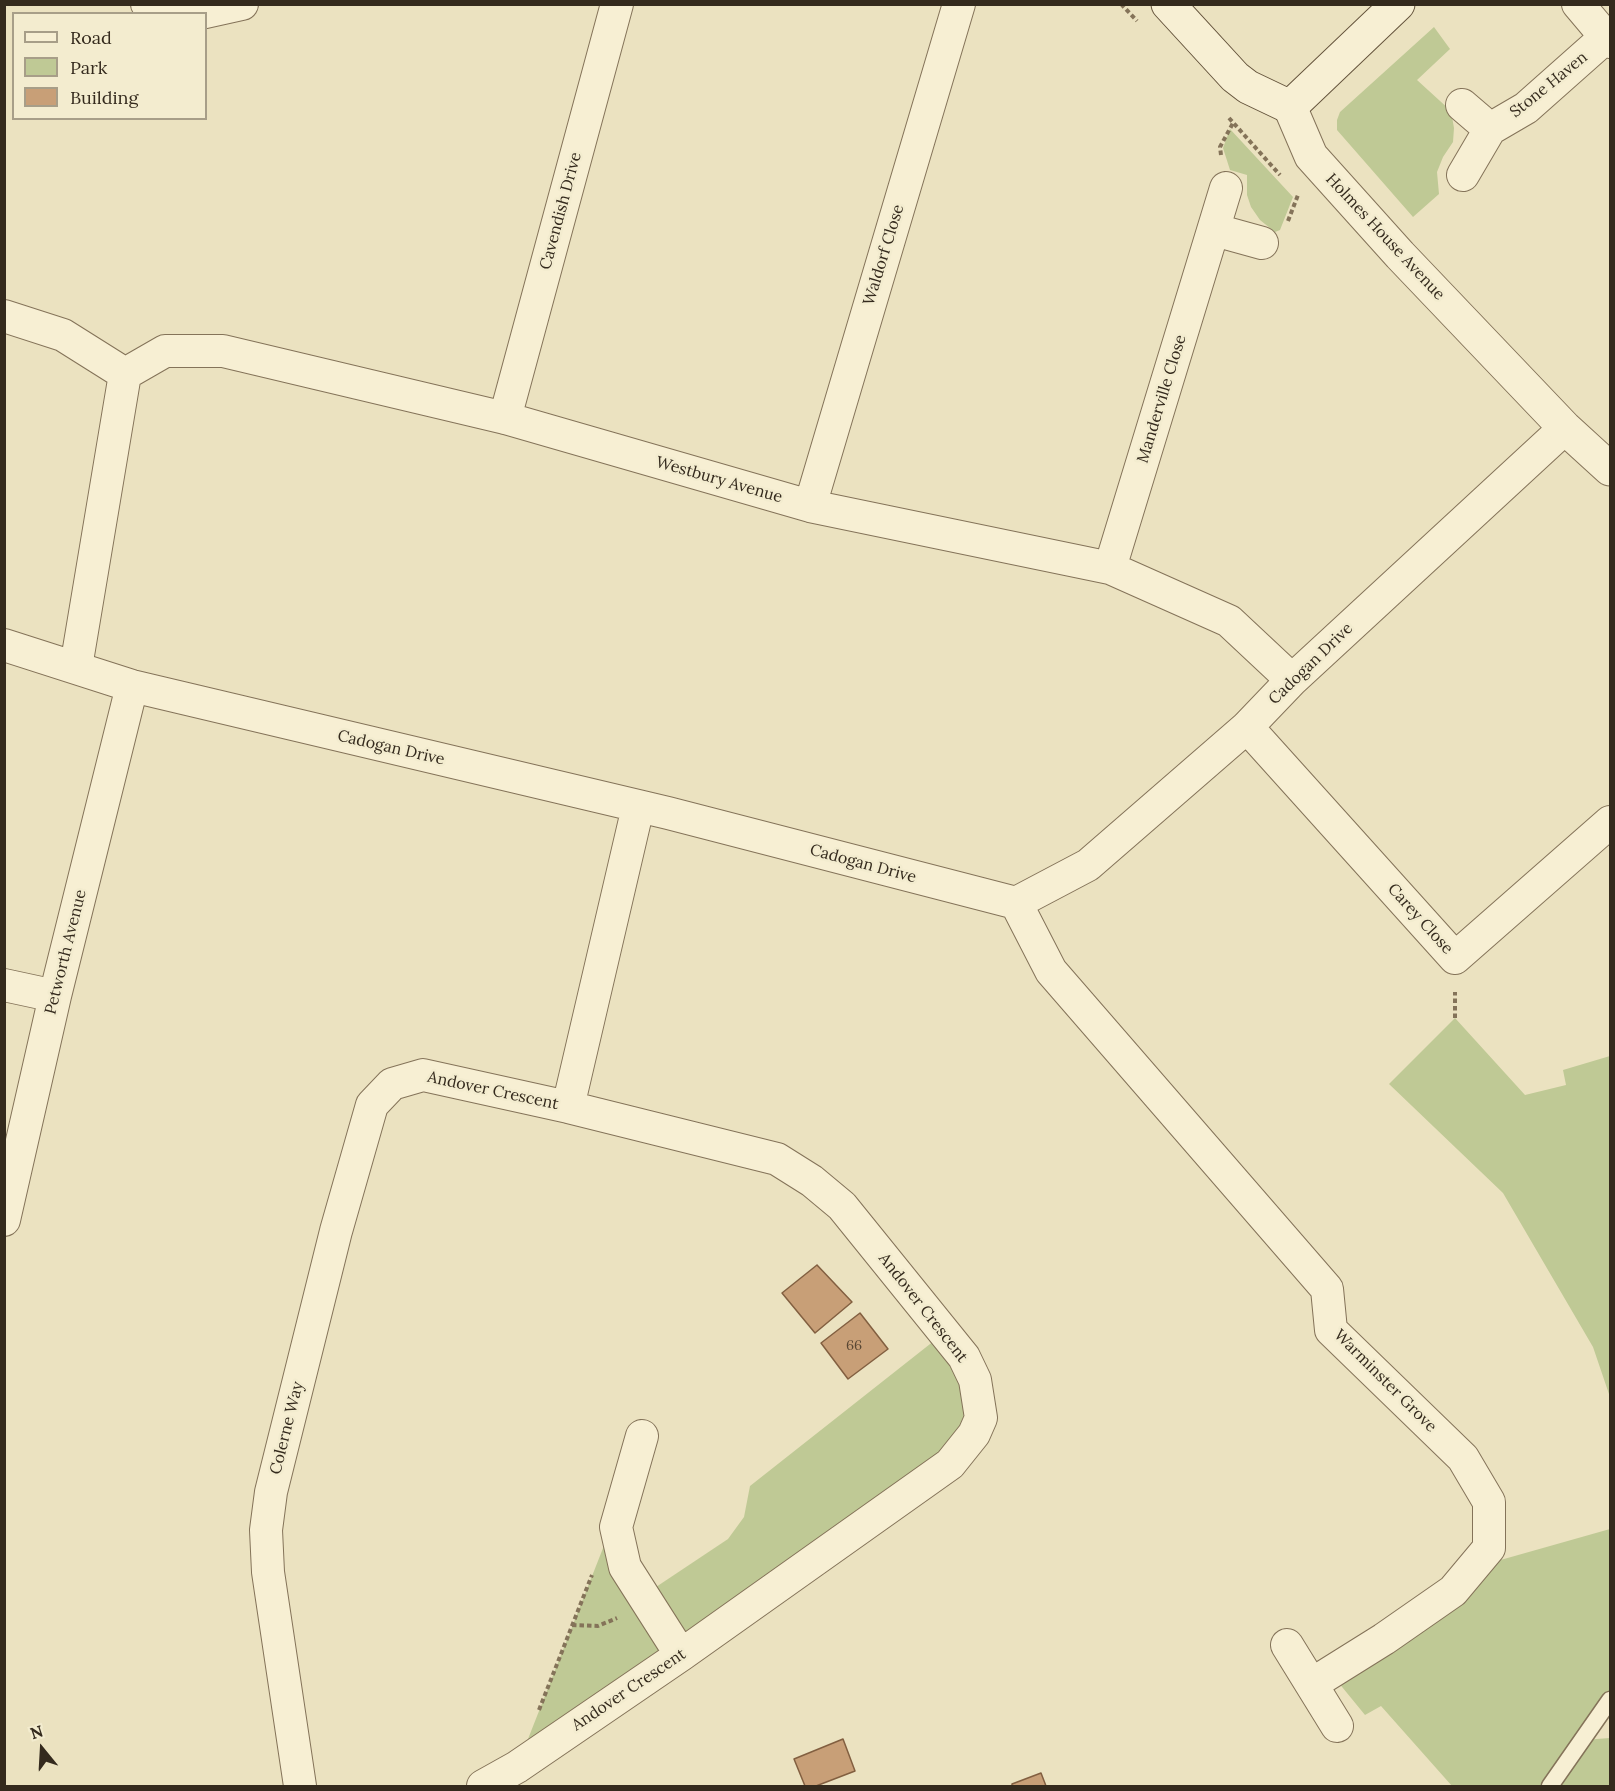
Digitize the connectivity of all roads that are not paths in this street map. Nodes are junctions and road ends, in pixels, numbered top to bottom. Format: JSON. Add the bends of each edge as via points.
{"nodes":[{"id":1,"x":147,"y":4,"type":"edge"},
{"id":2,"x":242,"y":4,"type":"edge"},
{"id":3,"x":617,"y":4,"type":"edge"},
{"id":4,"x":959,"y":4,"type":"edge"},
{"id":5,"x":1168,"y":4,"type":"edge"},
{"id":6,"x":1398,"y":4,"type":"edge"},
{"id":7,"x":1578,"y":4,"type":"edge"},
{"id":8,"x":186,"y":12,"type":"edge"},
{"id":9,"x":205,"y":12,"type":"edge"},
{"id":10,"x":1608,"y":40,"type":"edge"},
{"id":11,"x":1462,"y":105,"type":"dead end"},
{"id":12,"x":1290,"y":107,"type":"junction"},
{"id":13,"x":1490,"y":129,"type":"junction"},
{"id":14,"x":1463,"y":175,"type":"dead end"},
{"id":15,"x":1226,"y":188,"type":"dead end"},
{"id":16,"x":1215,"y":230,"type":"junction"},
{"id":17,"x":1262,"y":243,"type":"dead end"},
{"id":18,"x":4,"y":316,"type":"edge"},
{"id":19,"x":125,"y":374,"type":"junction"},
{"id":20,"x":505,"y":418,"type":"junction"},
{"id":21,"x":1565,"y":428,"type":"junction"},
{"id":22,"x":1611,"y":470,"type":"edge"},
{"id":23,"x":810,"y":506,"type":"junction"},
{"id":24,"x":1110,"y":568,"type":"junction"},
{"id":25,"x":4,"y":645,"type":"edge"},
{"id":26,"x":76,"y":667,"type":"junction"},
{"id":27,"x":1292,"y":680,"type":"junction"},
{"id":28,"x":132,"y":686,"type":"junction"},
{"id":29,"x":1247,"y":727,"type":"junction"},
{"id":30,"x":638,"y":807,"type":"junction"},
{"id":31,"x":1611,"y":822,"type":"edge"},
{"id":32,"x":1016,"y":903,"type":"junction"},
{"id":33,"x":4,"y":985,"type":"edge"},
{"id":34,"x":55,"y":996,"type":"junction"},
{"id":35,"x":392,"y":1083,"type":"joint"},
{"id":36,"x":568,"y":1107,"type":"junction"},
{"id":37,"x":4,"y":1220,"type":"edge"},
{"id":38,"x":642,"y":1436,"type":"dead end"},
{"id":39,"x":1287,"y":1646,"type":"dead end"},
{"id":40,"x":681,"y":1655,"type":"junction"},
{"id":41,"x":1312,"y":1684,"type":"junction"},
{"id":42,"x":1611,"y":1700,"type":"edge"},
{"id":43,"x":1337,"y":1726,"type":"dead end"},
{"id":44,"x":300,"y":1786,"type":"edge"},
{"id":45,"x":483,"y":1786,"type":"edge"},
{"id":46,"x":1550,"y":1786,"type":"edge"}],
"edges":[{"from":1,"to":8,"type":"street"},
{"from":2,"to":9,"type":"street"},
{"from":3,"to":20,"type":"street","name":"Cavendish Drive"},
{"from":4,"to":23,"type":"street","name":"Waldorf Close"},
{"from":5,"to":12,"type":"street","via":[[1248,87]]},
{"from":6,"to":12,"type":"street"},
{"from":7,"to":10,"type":"street"},
{"from":10,"to":13,"type":"street","name":"Stone Haven","via":[[1526,108]]},
{"from":11,"to":13,"type":"street"},
{"from":12,"to":21,"type":"street","name":"Holmes House Avenue","via":[[1311,156]]},
{"from":13,"to":14,"type":"street","name":"Stone Haven"},
{"from":15,"to":16,"type":"street","name":"Manderville Close"},
{"from":16,"to":17,"type":"street"},
{"from":16,"to":24,"type":"street","name":"Manderville Close"},
{"from":18,"to":19,"type":"street","via":[[63,335]]},
{"from":19,"to":20,"type":"street","name":"Westbury Avenue","via":[[165,351],[223,351]]},
{"from":19,"to":26,"type":"street"},
{"from":20,"to":23,"type":"street","name":"Westbury Avenue"},
{"from":21,"to":22,"type":"street","name":"Holmes House Avenue"},
{"from":21,"to":27,"type":"street","name":"Cadogan Drive"},
{"from":23,"to":24,"type":"street","name":"Westbury Avenue"},
{"from":24,"to":27,"type":"street","name":"Westbury Avenue","via":[[1229,621]]},
{"from":25,"to":26,"type":"street","name":"Cadogan Drive"},
{"from":26,"to":28,"type":"street","name":"Cadogan Drive"},
{"from":27,"to":29,"type":"street","name":"Cadogan Drive"},
{"from":28,"to":30,"type":"street","name":"Cadogan Drive"},
{"from":28,"to":34,"type":"street","name":"Petworth Avenue"},
{"from":29,"to":31,"type":"street","name":"Carey Close","via":[[1455,958]]},
{"from":29,"to":32,"type":"street","name":"Cadogan Drive","via":[[1088,865]]},
{"from":30,"to":32,"type":"street","name":"Cadogan Drive"},
{"from":30,"to":36,"type":"street"},
{"from":32,"to":41,"type":"street","name":"Warminster Grove","via":[[1051,971],[1327,1289],[1330,1330],[1463,1458],[1489,1502],[1489,1548],[1453,1592]]},
{"from":33,"to":34,"type":"street"},
{"from":34,"to":37,"type":"street","name":"Petworth Avenue"},
{"from":35,"to":36,"type":"street","name":"Andover Crescent","via":[[423,1075]]},
{"from":35,"to":44,"type":"street","name":"Colerne Way","via":[[372,1105],[365,1128],[291,1412],[266,1530],[268,1572]]},
{"from":36,"to":40,"type":"street","name":"Andover Crescent","via":[[777,1159],[812,1181],[842,1206],[964,1357],[980,1400],[981,1418],[974,1434],[950,1464]]},
{"from":38,"to":40,"type":"street","via":[[616,1527],[625,1567]]},
{"from":39,"to":41,"type":"street"},
{"from":40,"to":45,"type":"street","name":"Andover Crescent"},
{"from":41,"to":43,"type":"street"},
{"from":42,"to":46,"type":"lane"}]}
